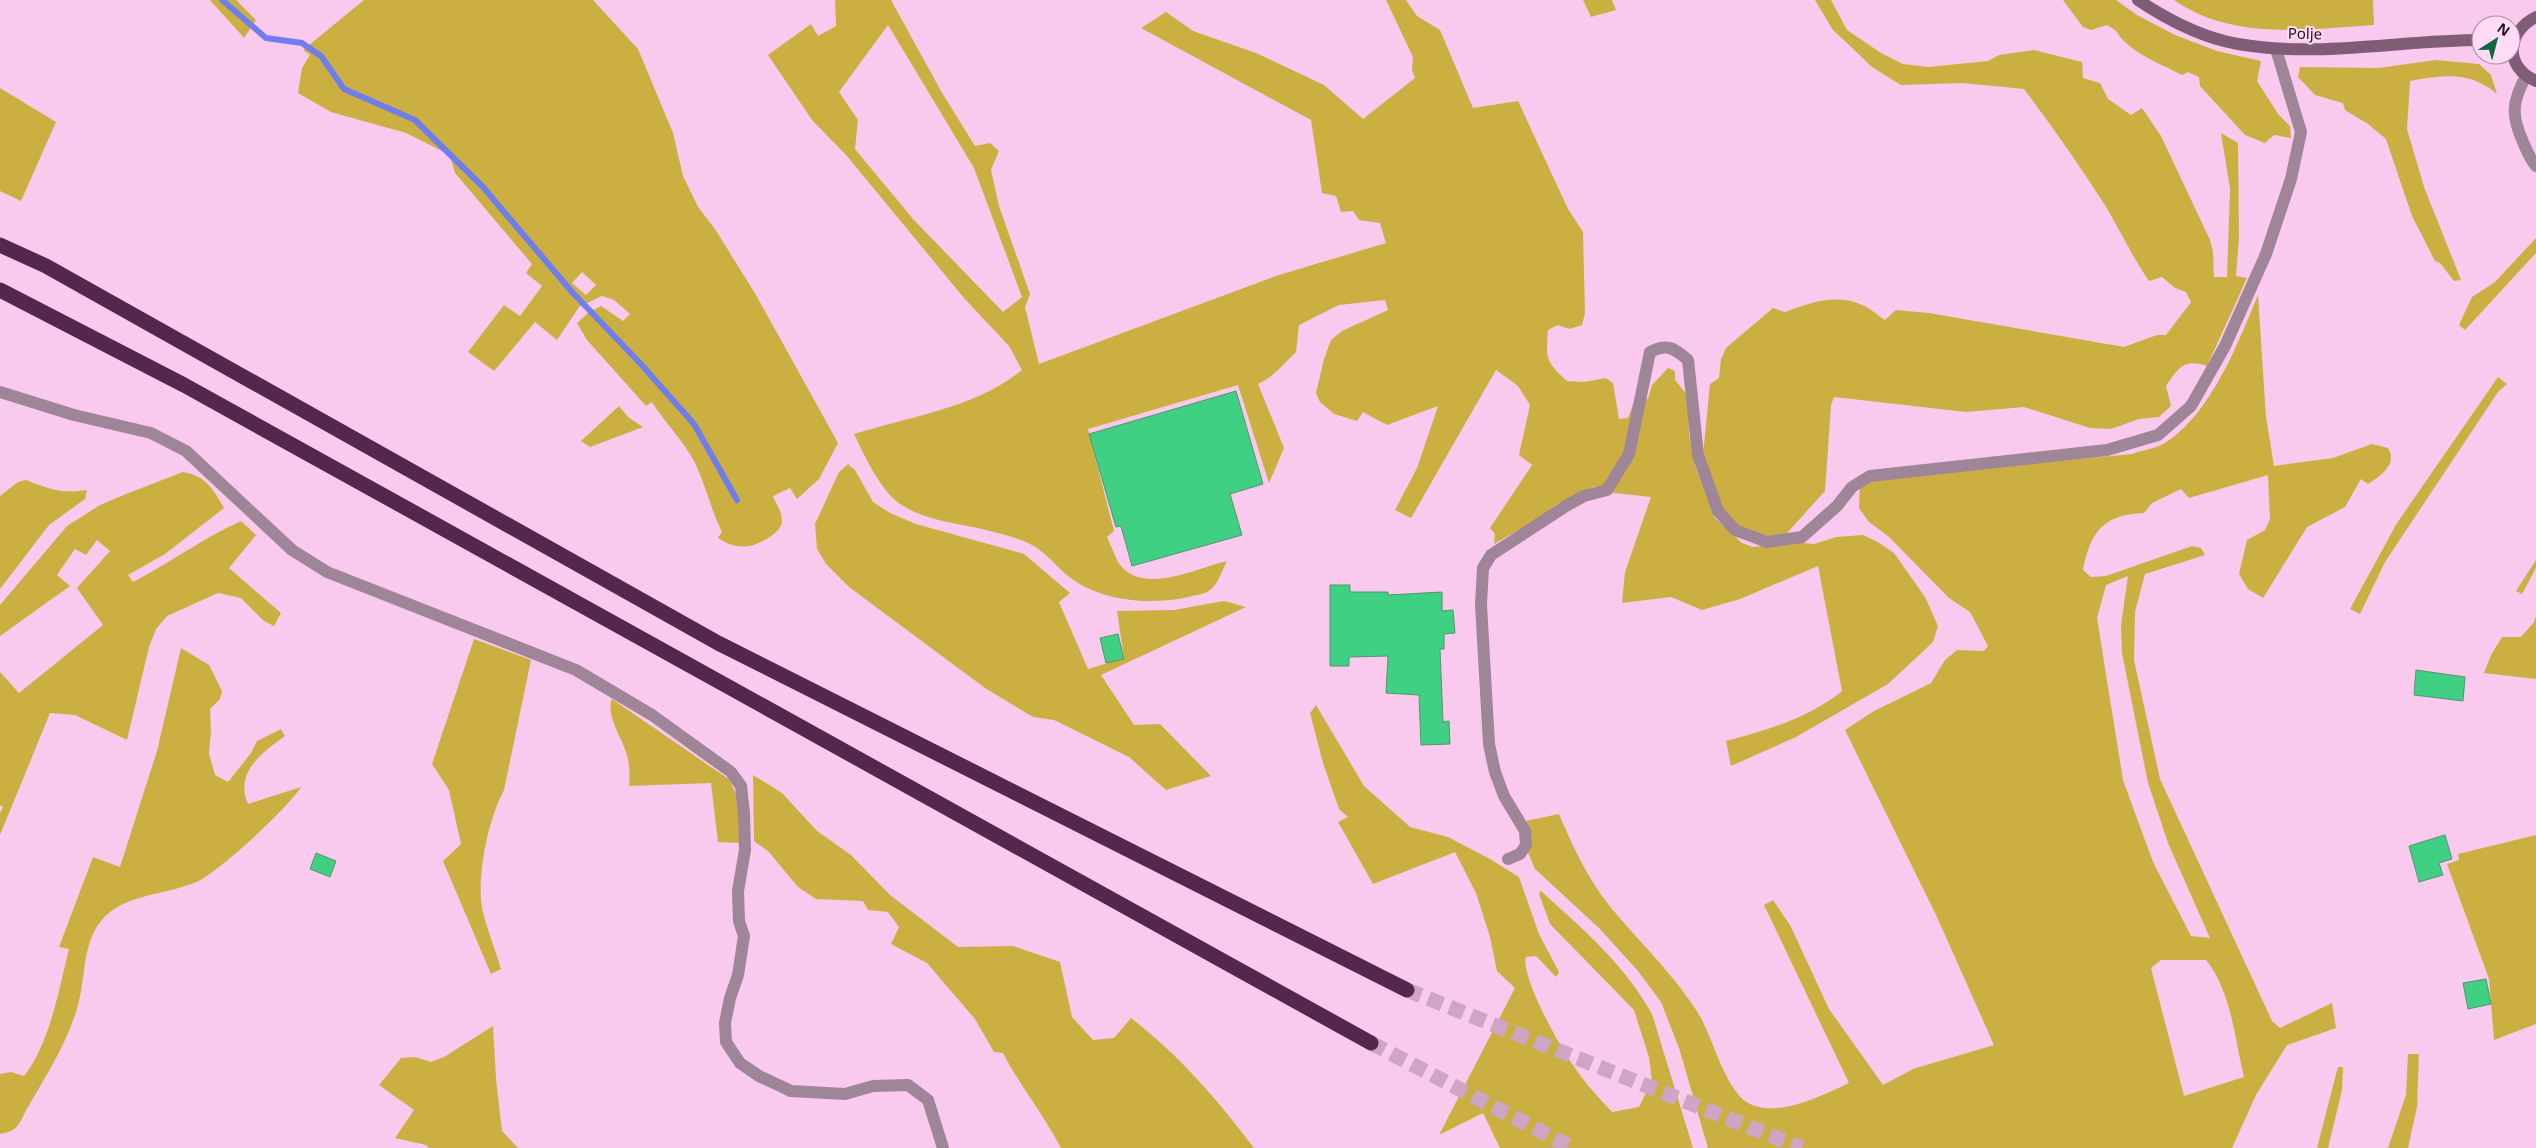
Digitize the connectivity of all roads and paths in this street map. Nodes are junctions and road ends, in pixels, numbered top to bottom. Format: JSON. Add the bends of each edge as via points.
{"nodes":[{"id":1,"x":2138,"y":0,"type":"edge"},
{"id":2,"x":2536,"y":17,"type":"edge"},
{"id":3,"x":2521,"y":28,"type":"edge"},
{"id":4,"x":2471,"y":40,"type":"edge"},
{"id":5,"x":2276,"y":49,"type":"junction"},
{"id":6,"x":2518,"y":65,"type":"edge"},
{"id":7,"x":2531,"y":79,"type":"edge"},
{"id":8,"x":2536,"y":166,"type":"edge"},
{"id":9,"x":0,"y":245,"type":"edge"},
{"id":10,"x":0,"y":290,"type":"edge"},
{"id":11,"x":0,"y":392,"type":"edge"},
{"id":12,"x":1508,"y":859,"type":"dead end"},
{"id":13,"x":1407,"y":990,"type":"tunnel mouth"},
{"id":14,"x":1371,"y":1043,"type":"tunnel mouth"},
{"id":15,"x":943,"y":1148,"type":"edge"}],
"edges":[{"from":1,"to":5,"type":"street","name":"Polje","via":[[2164,17],[2196,31],[2237,44]]},
{"from":2,"to":3,"type":"street"},
{"from":4,"to":5,"type":"street","name":"Polje","via":[[2433,40],[2334,50]]},
{"from":5,"to":12,"type":"street","via":[[2301,132],[2290,179],[2266,254],[2225,346],[2191,406],[2158,435],[2107,450],[1870,476],[1852,487],[1837,506],[1802,537],[1767,542],[1735,530],[1718,511],[1698,455],[1688,360],[1677,350],[1661,346],[1650,352],[1628,454],[1607,490],[1584,496],[1566,506],[1490,555],[1483,568],[1482,655],[1489,744],[1504,796],[1525,831],[1526,845],[1520,854]]},
{"from":6,"to":7,"type":"street"},
{"from":7,"to":8,"type":"street","via":[[2517,93],[2514,112],[2517,129]]},
{"from":9,"to":13,"type":"highway","via":[[46,266],[718,643]]},
{"from":10,"to":14,"type":"highway","via":[[184,385]]},
{"from":11,"to":15,"type":"street","via":[[74,415],[151,433],[186,451],[292,550],[327,572],[576,670],[652,715],[731,772],[741,786],[744,813],[745,850],[738,890],[739,921],[744,936],[725,1023],[726,1042],[740,1063],[792,1091],[845,1094],[873,1086],[908,1085],[928,1100]]}]}
